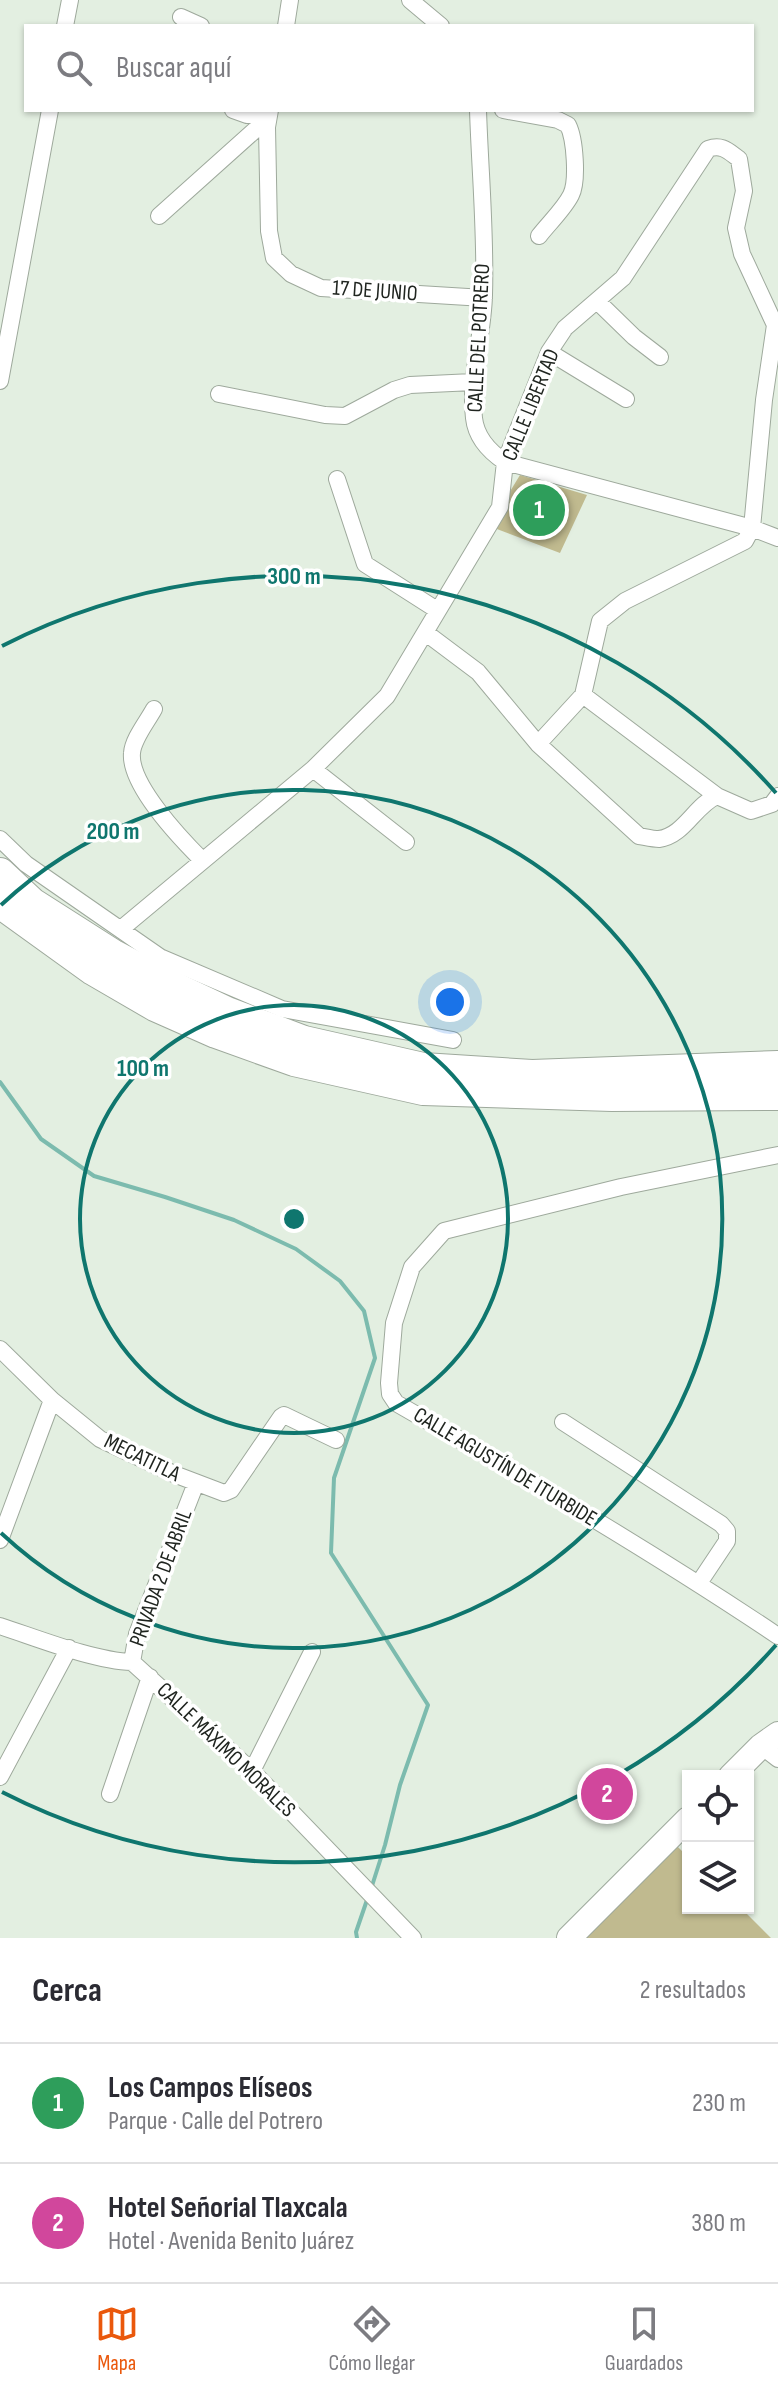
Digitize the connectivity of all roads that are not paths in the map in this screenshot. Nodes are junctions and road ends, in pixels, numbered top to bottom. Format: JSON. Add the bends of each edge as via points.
{"nodes":[{"id":1,"x":70,"y":0,"type":"edge"},
{"id":2,"x":290,"y":0,"type":"edge"},
{"id":3,"x":410,"y":0,"type":"edge"},
{"id":4,"x":181,"y":17,"type":"dead end"},
{"id":5,"x":65,"y":24,"type":"edge"},
{"id":6,"x":197,"y":24,"type":"edge"},
{"id":7,"x":286,"y":24,"type":"edge"},
{"id":8,"x":439,"y":24,"type":"edge"},
{"id":9,"x":50,"y":112,"type":"edge"},
{"id":10,"x":239,"y":112,"type":"edge"},
{"id":11,"x":478,"y":112,"type":"edge"},
{"id":12,"x":514,"y":112,"type":"edge"},
{"id":13,"x":269,"y":117,"type":"edge"},
{"id":14,"x":159,"y":216,"type":"dead end"},
{"id":15,"x":539,"y":236,"type":"dead end"},
{"id":16,"x":484,"y":298,"type":"junction"},
{"id":17,"x":597,"y":301,"type":"junction"},
{"id":18,"x":549,"y":352,"type":"junction"},
{"id":19,"x":660,"y":357,"type":"dead end"},
{"id":20,"x":0,"y":381,"type":"edge"},
{"id":21,"x":473,"y":382,"type":"junction"},
{"id":22,"x":219,"y":394,"type":"dead end"},
{"id":23,"x":626,"y":399,"type":"dead end"},
{"id":24,"x":505,"y":462,"type":"junction"},
{"id":25,"x":337,"y":479,"type":"dead end"},
{"id":26,"x":752,"y":528,"type":"junction"},
{"id":27,"x":778,"y":538,"type":"edge"},
{"id":28,"x":437,"y":610,"type":"junction"},
{"id":29,"x":426,"y":633,"type":"junction"},
{"id":30,"x":583,"y":695,"type":"junction"},
{"id":31,"x":154,"y":709,"type":"dead end"},
{"id":32,"x":538,"y":744,"type":"junction"},
{"id":33,"x":313,"y":769,"type":"junction"},
{"id":34,"x":717,"y":796,"type":"junction"},
{"id":35,"x":778,"y":796,"type":"edge"},
{"id":36,"x":0,"y":839,"type":"edge"},
{"id":37,"x":406,"y":842,"type":"dead end"},
{"id":38,"x":202,"y":860,"type":"junction"},
{"id":39,"x":0,"y":873,"type":"edge"},
{"id":40,"x":0,"y":903,"type":"edge"},
{"id":41,"x":121,"y":929,"type":"junction"},
{"id":42,"x":453,"y":1040,"type":"dead end"},
{"id":43,"x":778,"y":1066,"type":"edge"},
{"id":44,"x":778,"y":1095,"type":"edge"},
{"id":45,"x":778,"y":1155,"type":"edge"},
{"id":46,"x":0,"y":1349,"type":"edge"},
{"id":47,"x":52,"y":1400,"type":"junction"},
{"id":48,"x":563,"y":1422,"type":"dead end"},
{"id":49,"x":336,"y":1440,"type":"dead end"},
{"id":50,"x":196,"y":1483,"type":"junction"},
{"id":51,"x":0,"y":1540,"type":"edge"},
{"id":52,"x":699,"y":1583,"type":"junction"},
{"id":53,"x":0,"y":1626,"type":"edge"},
{"id":54,"x":778,"y":1636,"type":"edge"},
{"id":55,"x":69,"y":1648,"type":"junction"},
{"id":56,"x":312,"y":1652,"type":"dead end"},
{"id":57,"x":132,"y":1662,"type":"junction"},
{"id":58,"x":150,"y":1677,"type":"junction"},
{"id":59,"x":772,"y":1746,"type":"edge"},
{"id":60,"x":739,"y":1770,"type":"edge"},
{"id":61,"x":252,"y":1771,"type":"junction"},
{"id":62,"x":0,"y":1777,"type":"edge"},
{"id":63,"x":110,"y":1794,"type":"dead end"},
{"id":64,"x":682,"y":1825,"type":"edge"},
{"id":65,"x":413,"y":1938,"type":"edge"},
{"id":66,"x":569,"y":1938,"type":"edge"}],
"edges":[{"from":1,"to":5,"type":"street"},
{"from":2,"to":7,"type":"street"},
{"from":3,"to":8,"type":"street"},
{"from":4,"to":6,"type":"street"},
{"from":9,"to":20,"type":"street"},
{"from":10,"to":13,"type":"street"},
{"from":11,"to":16,"type":"street","name":"CALLE DEL POTRERO"},
{"from":12,"to":15,"type":"street","via":[[558,120],[573,136],[571,195]]},
{"from":13,"to":14,"type":"street"},
{"from":13,"to":16,"type":"street","name":"17 DE JUNIO","via":[[269,231],[274,258],[291,274],[321,288]]},
{"from":16,"to":21,"type":"street","name":"CALLE DEL POTRERO"},
{"from":17,"to":18,"type":"street","name":"CALLE LIBERTAD","via":[[565,328]]},
{"from":17,"to":19,"type":"street"},
{"from":17,"to":26,"type":"street","name":"CALLE LIBERTAD","via":[[623,278],[708,149],[724,148],[739,159],[744,191],[736,228],[742,254],[775,325]]},
{"from":18,"to":23,"type":"street"},
{"from":18,"to":24,"type":"street","name":"CALLE LIBERTAD"},
{"from":21,"to":22,"type":"street","via":[[410,385],[345,416]]},
{"from":21,"to":24,"type":"street","name":"CALLE DEL POTRERO","via":[[474,421],[482,441]]},
{"from":24,"to":26,"type":"street"},
{"from":24,"to":28,"type":"street","name":"CALLE LIBERTAD","via":[[500,507]]},
{"from":25,"to":28,"type":"street","via":[[365,564]]},
{"from":26,"to":27,"type":"street"},
{"from":26,"to":30,"type":"street","via":[[745,541],[625,601],[600,621]]},
{"from":28,"to":29,"type":"street","name":"CALLE LIBERTAD"},
{"from":29,"to":32,"type":"street","via":[[478,672]]},
{"from":29,"to":33,"type":"street","name":"CALLE LIBERTAD","via":[[387,696]]},
{"from":30,"to":32,"type":"street"},
{"from":30,"to":34,"type":"street"},
{"from":31,"to":38,"type":"street","via":[[132,749],[132,769],[174,832]]},
{"from":32,"to":34,"type":"street","via":[[639,836],[660,839],[678,831],[706,800]]},
{"from":33,"to":37,"type":"street"},
{"from":33,"to":38,"type":"street","name":"CALLE LIBERTAD"},
{"from":34,"to":35,"type":"street","via":[[751,811],[772,804]]},
{"from":36,"to":41,"type":"street","via":[[26,864]]},
{"from":38,"to":41,"type":"street","name":"CALLE LIBERTAD"},
{"from":39,"to":43,"type":"highway","via":[[32,903],[112,954],[227,1012],[304,1041],[423,1068],[532,1075]]},
{"from":40,"to":44,"type":"highway","via":[[93,970],[155,1006],[294,1061],[423,1090]]},
{"from":41,"to":42,"type":"street","via":[[160,957],[282,1009]]},
{"from":45,"to":52,"type":"street","name":"CALLE AGUSTÍN DE ITURBIDE","via":[[444,1231],[412,1267],[394,1323],[389,1383],[396,1403]]},
{"from":46,"to":47,"type":"street","name":"MECATITLA"},
{"from":47,"to":50,"type":"street","name":"MECATITLA","via":[[100,1439]]},
{"from":47,"to":51,"type":"street"},
{"from":48,"to":52,"type":"street","via":[[727,1531],[727,1541]]},
{"from":49,"to":50,"type":"street","name":"PRIVADA 2 DE ABRIL","via":[[284,1415],[228,1493]]},
{"from":50,"to":57,"type":"street","name":"PRIVADA 2 DE ABRIL","via":[[137,1634]]},
{"from":52,"to":54,"type":"street","name":"CALLE AGUSTÍN DE ITURBIDE"},
{"from":53,"to":55,"type":"street","name":"CALLE MÁXIMO MORALES"},
{"from":55,"to":57,"type":"street","name":"CALLE MÁXIMO MORALES"},
{"from":55,"to":62,"type":"street"},
{"from":56,"to":61,"type":"street"},
{"from":57,"to":58,"type":"street","name":"CALLE MÁXIMO MORALES"},
{"from":58,"to":61,"type":"street","name":"CALLE MÁXIMO MORALES"},
{"from":58,"to":63,"type":"street"},
{"from":59,"to":60,"type":"main road"},
{"from":61,"to":65,"type":"street","name":"CALLE MÁXIMO MORALES"},
{"from":64,"to":66,"type":"main road"}]}
